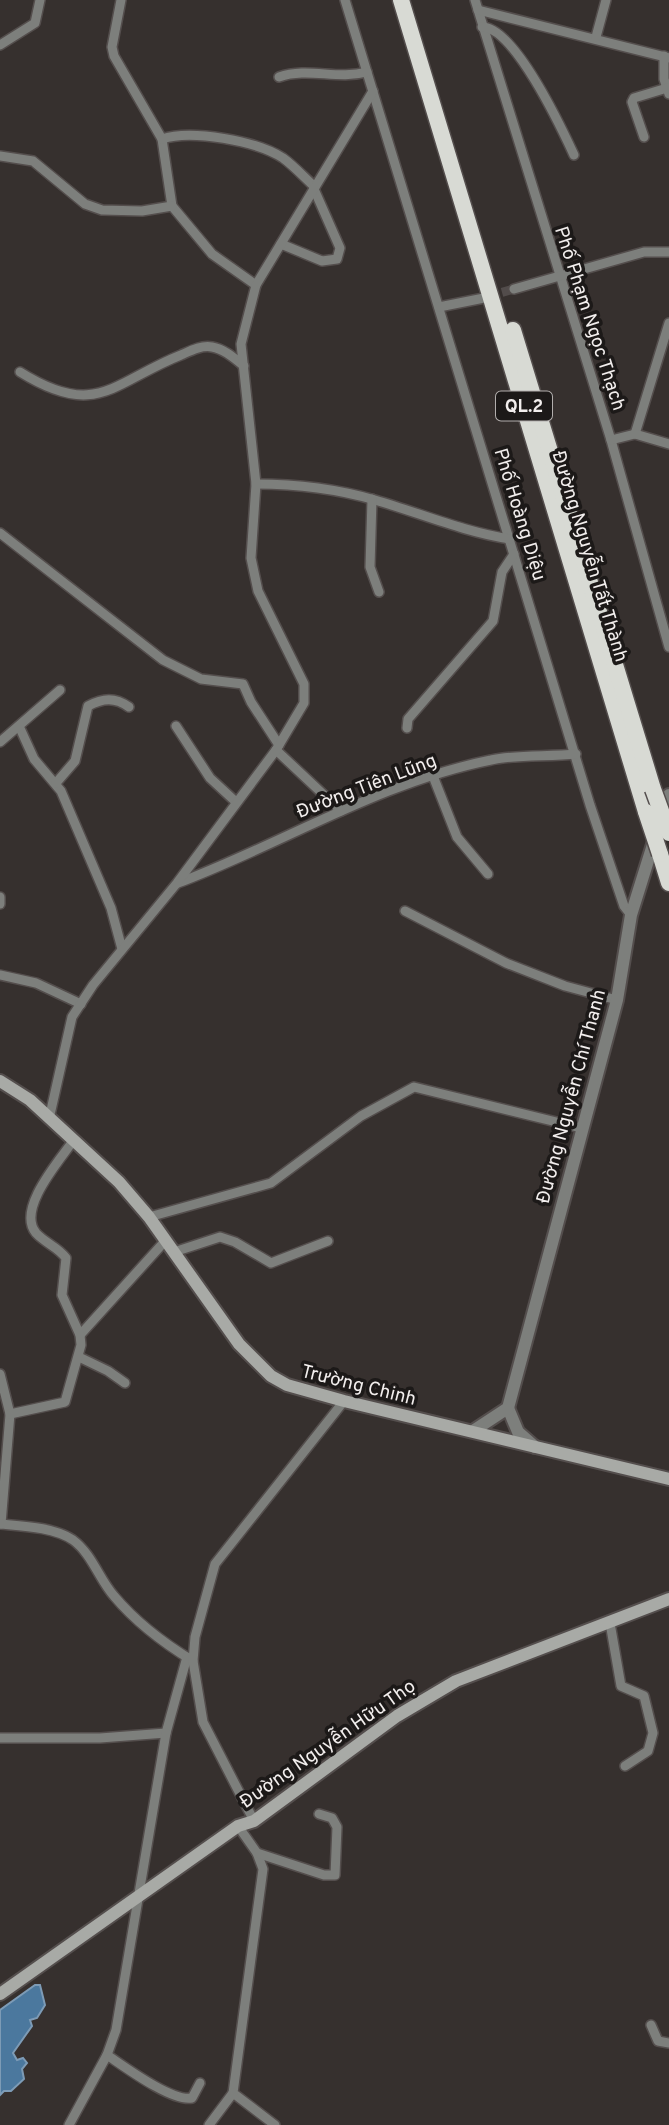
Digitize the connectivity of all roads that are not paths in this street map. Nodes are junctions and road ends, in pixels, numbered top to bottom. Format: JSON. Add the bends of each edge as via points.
{"nodes":[{"id":1,"x":40,"y":0,"type":"edge"},
{"id":2,"x":121,"y":0,"type":"edge"},
{"id":3,"x":345,"y":0,"type":"edge"},
{"id":4,"x":401,"y":0,"type":"edge"},
{"id":5,"x":412,"y":0,"type":"edge"},
{"id":6,"x":475,"y":0,"type":"edge"},
{"id":7,"x":606,"y":0,"type":"edge"},
{"id":8,"x":478,"y":10,"type":"junction"},
{"id":9,"x":482,"y":27,"type":"junction"},
{"id":10,"x":596,"y":37,"type":"junction"},
{"id":11,"x":0,"y":45,"type":"edge"},
{"id":12,"x":666,"y":57,"type":"edge"},
{"id":13,"x":367,"y":72,"type":"junction"},
{"id":14,"x":279,"y":77,"type":"dead end"},
{"id":15,"x":373,"y":91,"type":"junction"},
{"id":16,"x":668,"y":91,"type":"edge"},
{"id":17,"x":644,"y":136,"type":"dead end"},
{"id":18,"x":162,"y":139,"type":"junction"},
{"id":19,"x":573,"y":155,"type":"dead end"},
{"id":20,"x":0,"y":156,"type":"edge"},
{"id":21,"x":314,"y":188,"type":"junction"},
{"id":22,"x":172,"y":206,"type":"junction"},
{"id":23,"x":281,"y":244,"type":"junction"},
{"id":24,"x":669,"y":252,"type":"edge"},
{"id":25,"x":558,"y":276,"type":"junction"},
{"id":26,"x":256,"y":285,"type":"junction"},
{"id":27,"x":514,"y":289,"type":"tunnel mouth"},
{"id":28,"x":484,"y":298,"type":"tunnel mouth"},
{"id":29,"x":439,"y":307,"type":"junction"},
{"id":30,"x":669,"y":323,"type":"edge"},
{"id":31,"x":665,"y":347,"type":"edge"},
{"id":32,"x":244,"y":366,"type":"junction"},
{"id":33,"x":20,"y":372,"type":"dead end"},
{"id":34,"x":635,"y":434,"type":"junction"},
{"id":35,"x":611,"y":440,"type":"junction"},
{"id":36,"x":669,"y":444,"type":"edge"},
{"id":37,"x":256,"y":484,"type":"junction"},
{"id":38,"x":372,"y":499,"type":"junction"},
{"id":39,"x":0,"y":533,"type":"edge"},
{"id":40,"x":510,"y":539,"type":"junction"},
{"id":41,"x":514,"y":554,"type":"junction"},
{"id":42,"x":379,"y":592,"type":"dead end"},
{"id":43,"x":669,"y":647,"type":"edge"},
{"id":44,"x":60,"y":690,"type":"dead end"},
{"id":45,"x":129,"y":707,"type":"dead end"},
{"id":46,"x":19,"y":726,"type":"junction"},
{"id":47,"x":176,"y":726,"type":"dead end"},
{"id":48,"x":407,"y":728,"type":"dead end"},
{"id":49,"x":0,"y":742,"type":"edge"},
{"id":50,"x":277,"y":747,"type":"junction"},
{"id":51,"x":576,"y":754,"type":"junction"},
{"id":52,"x":433,"y":776,"type":"junction"},
{"id":53,"x":57,"y":783,"type":"junction"},
{"id":54,"x":669,"y":795,"type":"edge"},
{"id":55,"x":236,"y":802,"type":"junction"},
{"id":56,"x":341,"y":811,"type":"junction"},
{"id":57,"x":669,"y":834,"type":"edge"},
{"id":58,"x":488,"y":874,"type":"dead end"},
{"id":59,"x":177,"y":883,"type":"junction"},
{"id":60,"x":669,"y":883,"type":"edge"},
{"id":61,"x":0,"y":897,"type":"edge"},
{"id":62,"x":0,"y":904,"type":"edge"},
{"id":63,"x":405,"y":911,"type":"dead end"},
{"id":64,"x":631,"y":915,"type":"junction"},
{"id":65,"x":122,"y":949,"type":"junction"},
{"id":66,"x":0,"y":975,"type":"edge"},
{"id":67,"x":617,"y":999,"type":"junction"},
{"id":68,"x":80,"y":1004,"type":"junction"},
{"id":69,"x":0,"y":1081,"type":"edge"},
{"id":70,"x":49,"y":1119,"type":"junction"},
{"id":71,"x":581,"y":1128,"type":"junction"},
{"id":72,"x":74,"y":1141,"type":"junction"},
{"id":73,"x":149,"y":1217,"type":"junction"},
{"id":74,"x":166,"y":1240,"type":"junction"},
{"id":75,"x":328,"y":1241,"type":"dead end"},
{"id":76,"x":174,"y":1252,"type":"junction"},
{"id":77,"x":80,"y":1335,"type":"junction"},
{"id":78,"x":79,"y":1357,"type":"junction"},
{"id":79,"x":0,"y":1374,"type":"edge"},
{"id":80,"x":125,"y":1383,"type":"dead end"},
{"id":81,"x":344,"y":1401,"type":"junction"},
{"id":82,"x":508,"y":1408,"type":"junction"},
{"id":83,"x":10,"y":1414,"type":"junction"},
{"id":84,"x":473,"y":1431,"type":"junction"},
{"id":85,"x":535,"y":1448,"type":"junction"},
{"id":86,"x":669,"y":1479,"type":"edge"},
{"id":87,"x":0,"y":1524,"type":"edge"},
{"id":88,"x":669,"y":1599,"type":"edge"},
{"id":89,"x":610,"y":1623,"type":"junction"},
{"id":90,"x":190,"y":1659,"type":"junction"},
{"id":91,"x":166,"y":1733,"type":"junction"},
{"id":92,"x":0,"y":1738,"type":"edge"},
{"id":93,"x":625,"y":1766,"type":"dead end"},
{"id":94,"x":320,"y":1814,"type":"dead end"},
{"id":95,"x":254,"y":1821,"type":"junction"},
{"id":96,"x":238,"y":1826,"type":"junction"},
{"id":97,"x":257,"y":1853,"type":"junction"},
{"id":98,"x":139,"y":1896,"type":"junction"},
{"id":99,"x":0,"y":1994,"type":"edge"},
{"id":100,"x":651,"y":2025,"type":"dead end"},
{"id":101,"x":669,"y":2043,"type":"edge"},
{"id":102,"x":107,"y":2055,"type":"junction"},
{"id":103,"x":200,"y":2083,"type":"dead end"},
{"id":104,"x":233,"y":2092,"type":"junction"},
{"id":105,"x":69,"y":2125,"type":"edge"},
{"id":106,"x":209,"y":2125,"type":"edge"},
{"id":107,"x":275,"y":2125,"type":"edge"}],
"edges":[{"from":1,"to":11,"type":"street","via":[[35,23]]},
{"from":2,"to":18,"type":"street","via":[[114,56]]},
{"from":3,"to":13,"type":"street","name":"Phố Hoàng Diệu"},
{"from":4,"to":60,"type":"highway","name":"Đường Nguyễn Tất Thành","number":"QL.2","bridge":true},
{"from":5,"to":57,"type":"highway","name":"Đường Nguyễn Tất Thành","number":"QL.2","bridge":true},
{"from":6,"to":8,"type":"street","name":"Phố Phạm Ngọc Thạch"},
{"from":7,"to":10,"type":"street"},
{"from":8,"to":9,"type":"street","name":"Phố Phạm Ngọc Thạch"},
{"from":8,"to":10,"type":"street"},
{"from":9,"to":19,"type":"street","via":[[495,30],[513,49],[552,109]]},
{"from":9,"to":25,"type":"street","name":"Phố Phạm Ngọc Thạch"},
{"from":10,"to":12,"type":"street"},
{"from":12,"to":16,"type":"street"},
{"from":13,"to":14,"type":"street","via":[[345,77],[292,73]]},
{"from":13,"to":15,"type":"street","name":"Phố Hoàng Diệu"},
{"from":15,"to":21,"type":"street"},
{"from":15,"to":29,"type":"street","name":"Phố Hoàng Diệu"},
{"from":16,"to":17,"type":"street","via":[[634,98]]},
{"from":18,"to":21,"type":"street","via":[[179,134],[201,136],[273,153]]},
{"from":18,"to":22,"type":"street"},
{"from":20,"to":22,"type":"street","via":[[33,162],[85,204],[102,210]]},
{"from":21,"to":23,"type":"street"},
{"from":21,"to":23,"type":"street","via":[[340,248],[337,259],[322,261]]},
{"from":22,"to":26,"type":"street","via":[[212,254]]},
{"from":23,"to":26,"type":"street"},
{"from":24,"to":25,"type":"street","via":[[644,252]]},
{"from":25,"to":27,"type":"street"},
{"from":25,"to":35,"type":"street","name":"Phố Phạm Ngọc Thạch"},
{"from":26,"to":32,"type":"street","via":[[242,328]]},
{"from":28,"to":29,"type":"street"},
{"from":29,"to":40,"type":"street","name":"Phố Hoàng Diệu"},
{"from":30,"to":31,"type":"street"},
{"from":31,"to":34,"type":"street"},
{"from":32,"to":33,"type":"street","via":[[208,346],[156,366],[99,396],[52,388]]},
{"from":32,"to":37,"type":"street"},
{"from":34,"to":35,"type":"street"},
{"from":34,"to":36,"type":"street"},
{"from":35,"to":43,"type":"street","name":"Phố Phạm Ngọc Thạch"},
{"from":37,"to":38,"type":"street","via":[[289,484]]},
{"from":37,"to":50,"type":"street","via":[[251,558],[257,591],[306,694]]},
{"from":38,"to":40,"type":"street"},
{"from":38,"to":42,"type":"street","via":[[370,567]]},
{"from":39,"to":50,"type":"street","via":[[163,660],[201,679],[243,684]]},
{"from":40,"to":41,"type":"street","name":"Phố Hoàng Diệu"},
{"from":41,"to":48,"type":"street","via":[[502,572],[493,621],[408,719]]},
{"from":41,"to":51,"type":"street","name":"Phố Hoàng Diệu"},
{"from":44,"to":46,"type":"street"},
{"from":45,"to":53,"type":"street","via":[[108,699],[88,706],[75,761]]},
{"from":46,"to":49,"type":"street"},
{"from":46,"to":53,"type":"street","via":[[33,759]]},
{"from":47,"to":55,"type":"street","via":[[210,778]]},
{"from":50,"to":55,"type":"street"},
{"from":50,"to":56,"type":"street"},
{"from":51,"to":52,"type":"street","name":"Đường Tiên Lũng","via":[[493,759]]},
{"from":51,"to":64,"type":"street","name":"Phố Hoàng Diệu","via":[[624,906]]},
{"from":52,"to":56,"type":"street","name":"Đường Tiên Lũng"},
{"from":52,"to":58,"type":"street","via":[[457,837]]},
{"from":53,"to":65,"type":"street","via":[[111,908]]},
{"from":54,"to":64,"type":"street","name":"Đường Nguyễn Chí Thanh"},
{"from":55,"to":59,"type":"street"},
{"from":56,"to":59,"type":"street","name":"Đường Tiên Lũng"},
{"from":59,"to":65,"type":"street"},
{"from":61,"to":62,"type":"street"},
{"from":63,"to":67,"type":"street","via":[[516,967]]},
{"from":64,"to":67,"type":"street","name":"Đường Nguyễn Chí Thanh"},
{"from":65,"to":68,"type":"street"},
{"from":66,"to":68,"type":"street","via":[[36,983]]},
{"from":67,"to":71,"type":"street","name":"Đường Nguyễn Chí Thanh"},
{"from":68,"to":70,"type":"street","via":[[72,1017]]},
{"from":69,"to":70,"type":"main road","name":"Trường Chinh"},
{"from":70,"to":72,"type":"main road","name":"Trường Chinh"},
{"from":71,"to":73,"type":"street","via":[[414,1087],[361,1116],[271,1183]]},
{"from":71,"to":82,"type":"street","name":"Đường Nguyễn Chí Thanh"},
{"from":72,"to":73,"type":"main road","name":"Trường Chinh"},
{"from":72,"to":77,"type":"street","via":[[38,1191],[32,1218],[38,1235],[65,1258],[62,1295]]},
{"from":73,"to":74,"type":"main road","name":"Trường Chinh"},
{"from":74,"to":76,"type":"main road","name":"Trường Chinh"},
{"from":74,"to":77,"type":"street"},
{"from":75,"to":76,"type":"street","via":[[271,1263],[220,1237]]},
{"from":76,"to":81,"type":"main road","name":"Trường Chinh","via":[[239,1344],[271,1376]]},
{"from":77,"to":78,"type":"street"},
{"from":78,"to":80,"type":"street"},
{"from":78,"to":83,"type":"street","via":[[65,1402]]},
{"from":79,"to":83,"type":"street"},
{"from":81,"to":84,"type":"main road","name":"Trường Chinh"},
{"from":81,"to":90,"type":"street","via":[[215,1564]]},
{"from":82,"to":84,"type":"street"},
{"from":82,"to":85,"type":"street","via":[[518,1432]]},
{"from":83,"to":87,"type":"street"},
{"from":84,"to":85,"type":"main road","name":"Trường Chinh"},
{"from":85,"to":86,"type":"main road","name":"Trường Chinh"},
{"from":87,"to":90,"type":"street","via":[[62,1534],[73,1540],[114,1595]]},
{"from":88,"to":89,"type":"main road","name":"Đường Nguyễn Hữu Thọ"},
{"from":89,"to":93,"type":"street","via":[[619,1682],[625,1690],[645,1696],[653,1734],[648,1751]]},
{"from":89,"to":95,"type":"main road","name":"Đường Nguyễn Hữu Thọ","via":[[456,1681],[397,1716]]},
{"from":90,"to":91,"type":"street"},
{"from":90,"to":95,"type":"street","via":[[203,1722]]},
{"from":91,"to":92,"type":"street"},
{"from":91,"to":98,"type":"street"},
{"from":94,"to":97,"type":"street","via":[[332,1818],[337,1827],[335,1875]]},
{"from":95,"to":96,"type":"main road","name":"Đường Nguyễn Hữu Thọ"},
{"from":96,"to":97,"type":"street"},
{"from":96,"to":98,"type":"main road","name":"Đường Nguyễn Hữu Thọ"},
{"from":97,"to":104,"type":"street","via":[[263,1875]]},
{"from":98,"to":99,"type":"main road","name":"Đường Nguyễn Hữu Thọ"},
{"from":98,"to":102,"type":"street","via":[[116,2030]]},
{"from":100,"to":101,"type":"street","via":[[658,2041]]},
{"from":102,"to":103,"type":"street","via":[[184,2098],[192,2098]]},
{"from":102,"to":105,"type":"street"},
{"from":104,"to":106,"type":"street"},
{"from":104,"to":107,"type":"street"}]}
